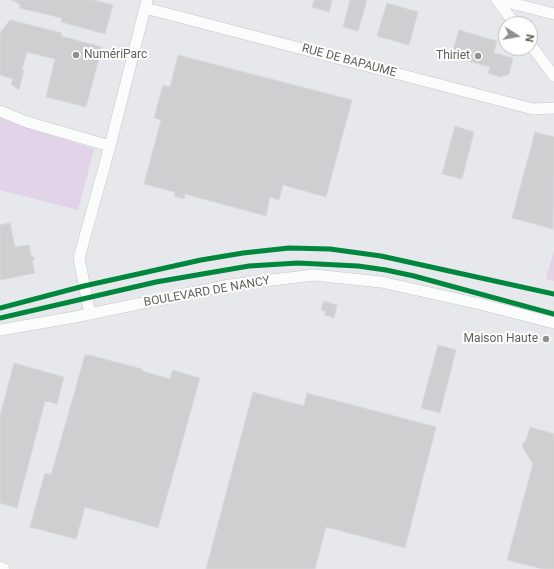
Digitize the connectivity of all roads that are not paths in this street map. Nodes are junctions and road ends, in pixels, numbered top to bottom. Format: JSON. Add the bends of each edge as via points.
{"nodes":[{"id":1,"x":498,"y":0,"type":"edge"},
{"id":2,"x":146,"y":4,"type":"edge"},
{"id":3,"x":554,"y":14,"type":"edge"},
{"id":4,"x":509,"y":16,"type":"edge"},
{"id":5,"x":538,"y":55,"type":"edge"},
{"id":6,"x":554,"y":76,"type":"edge"},
{"id":7,"x":554,"y":108,"type":"edge"},
{"id":8,"x":0,"y":111,"type":"edge"},
{"id":9,"x":110,"y":146,"type":"junction"},
{"id":10,"x":90,"y":314,"type":"junction"},
{"id":11,"x":554,"y":323,"type":"edge"},
{"id":12,"x":0,"y":330,"type":"edge"},
{"id":13,"x":0,"y":567,"type":"edge"},
{"id":14,"x":4,"y":569,"type":"edge"}],
"edges":[{"from":1,"to":3,"type":"street"},
{"from":1,"to":4,"type":"street"},
{"from":2,"to":7,"type":"street","name":"RUE DE BAPAUME","via":[[532,109]]},
{"from":2,"to":9,"type":"street","name":"RUE DE BAPAUME"},
{"from":5,"to":6,"type":"street"},
{"from":8,"to":9,"type":"street","via":[[27,122]]},
{"from":9,"to":10,"type":"street","name":"RUE DE BAPAUME","via":[[79,258]]},
{"from":10,"to":11,"type":"street","name":"BOULEVARD DE NANCY","via":[[230,285],[314,275],[381,282]]},
{"from":10,"to":12,"type":"street","name":"BOULEVARD DE NANCY"},
{"from":13,"to":14,"type":"street"}]}
